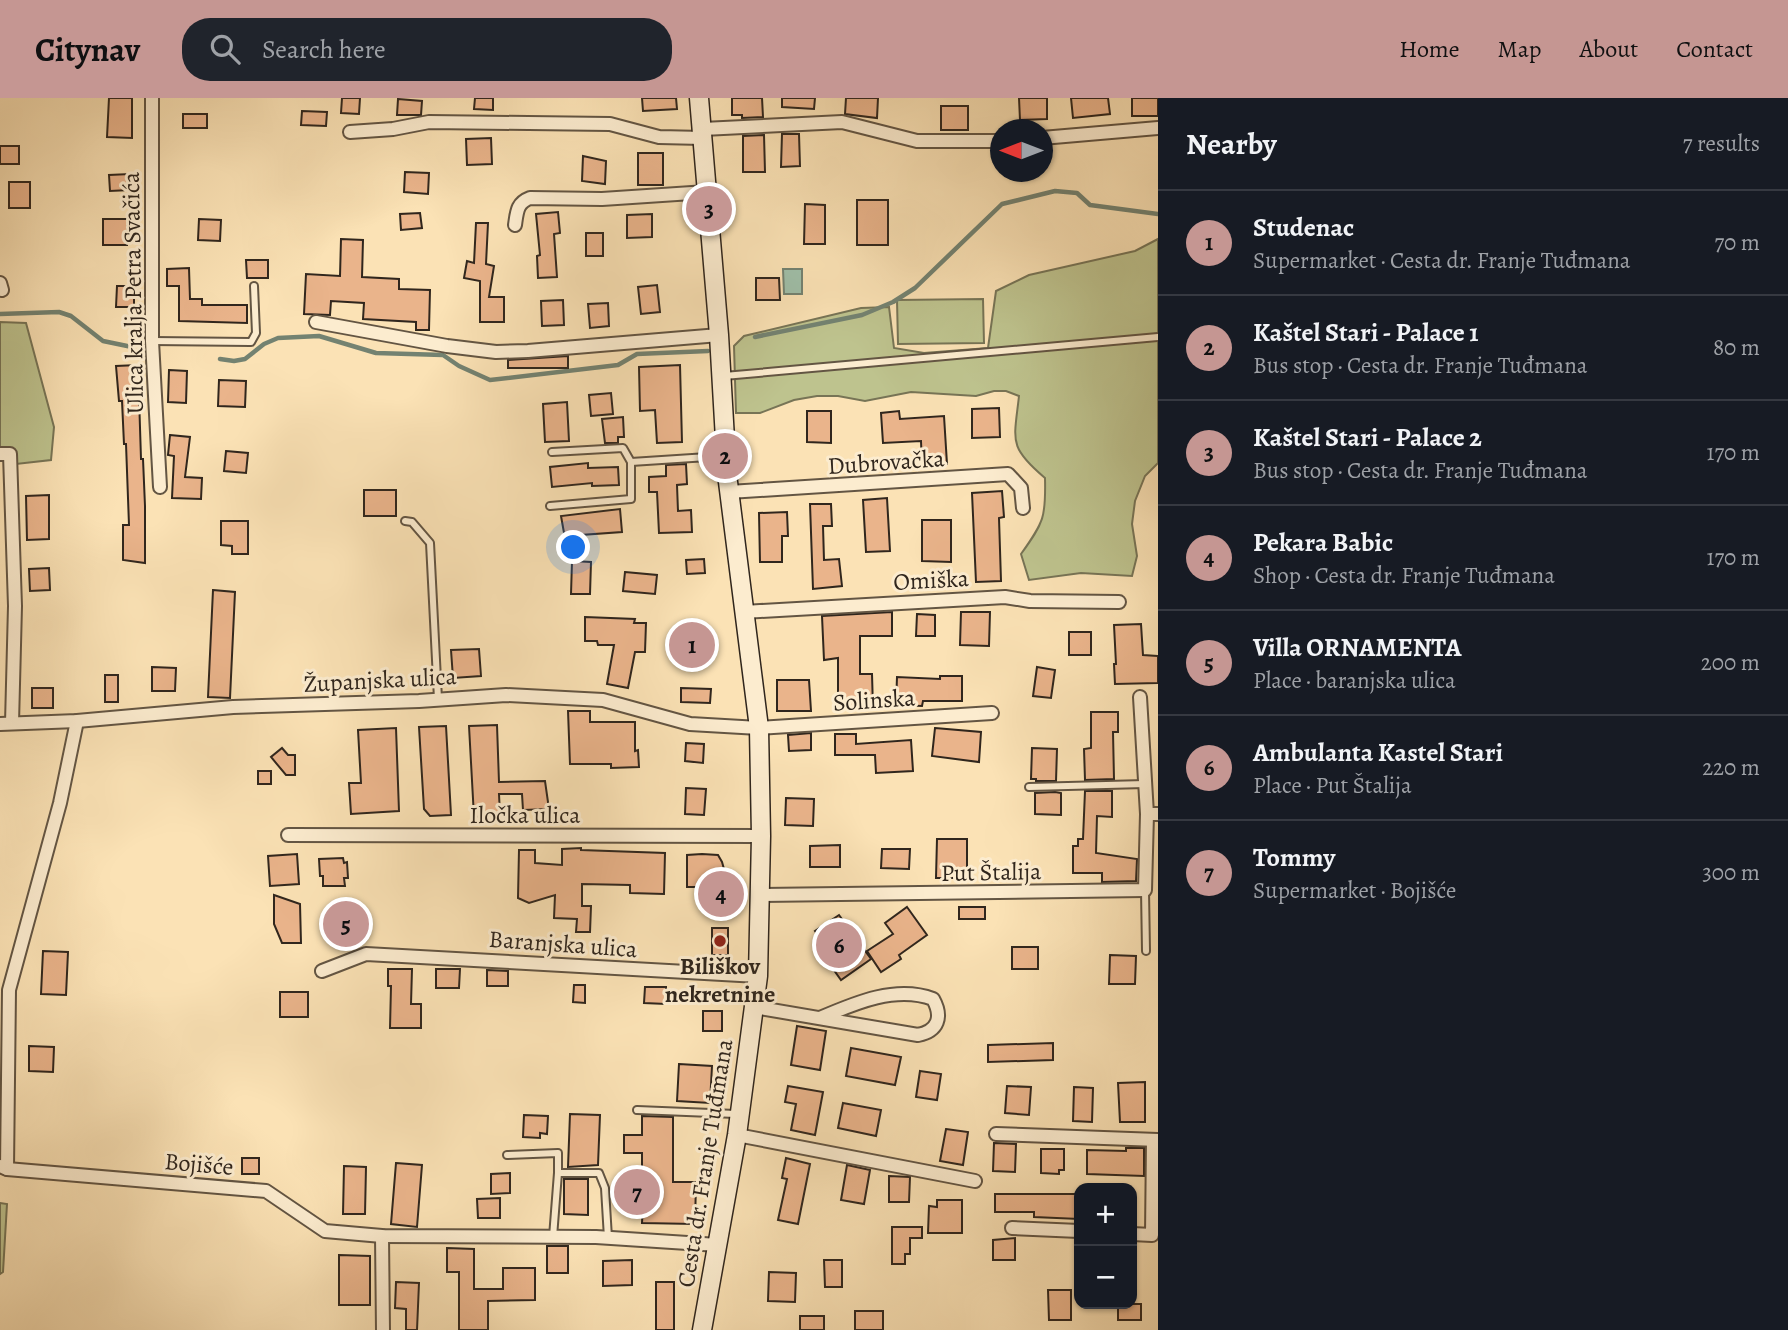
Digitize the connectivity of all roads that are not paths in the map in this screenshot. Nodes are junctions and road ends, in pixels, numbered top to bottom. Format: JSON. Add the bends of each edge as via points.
{"nodes":[{"id":1,"x":152,"y":98,"type":"edge"},
{"id":2,"x":699,"y":98,"type":"edge"},
{"id":3,"x":1158,"y":128,"type":"edge"},
{"id":4,"x":350,"y":132,"type":"dead end"},
{"id":5,"x":703,"y":133,"type":"junction"},
{"id":6,"x":1053,"y":137,"type":"edge"},
{"id":7,"x":990,"y":141,"type":"edge"},
{"id":8,"x":707,"y":192,"type":"junction"},
{"id":9,"x":514,"y":225,"type":"dead end"},
{"id":10,"x":254,"y":286,"type":"dead end"},
{"id":11,"x":316,"y":322,"type":"dead end"},
{"id":12,"x":719,"y":335,"type":"junction"},
{"id":13,"x":1158,"y":337,"type":"edge"},
{"id":14,"x":152,"y":341,"type":"junction"},
{"id":15,"x":721,"y":377,"type":"junction"},
{"id":16,"x":552,"y":452,"type":"dead end"},
{"id":17,"x":0,"y":454,"type":"edge"},
{"id":18,"x":725,"y":456,"type":"junction"},
{"id":19,"x":631,"y":461,"type":"junction"},
{"id":20,"x":160,"y":487,"type":"dead end"},
{"id":21,"x":729,"y":492,"type":"junction"},
{"id":22,"x":550,"y":506,"type":"dead end"},
{"id":23,"x":1023,"y":508,"type":"dead end"},
{"id":24,"x":405,"y":521,"type":"dead end"},
{"id":25,"x":1119,"y":602,"type":"dead end"},
{"id":26,"x":744,"y":612,"type":"junction"},
{"id":27,"x":1140,"y":697,"type":"dead end"},
{"id":28,"x":439,"y":699,"type":"junction"},
{"id":29,"x":992,"y":713,"type":"dead end"},
{"id":30,"x":77,"y":721,"type":"junction"},
{"id":31,"x":6,"y":723,"type":"edge"},
{"id":32,"x":760,"y":728,"type":"junction"},
{"id":33,"x":1145,"y":785,"type":"junction"},
{"id":34,"x":1029,"y":787,"type":"dead end"},
{"id":35,"x":1152,"y":814,"type":"edge"},
{"id":36,"x":288,"y":835,"type":"dead end"},
{"id":37,"x":761,"y":836,"type":"junction"},
{"id":38,"x":1145,"y":890,"type":"junction"},
{"id":39,"x":761,"y":895,"type":"junction"},
{"id":40,"x":1146,"y":951,"type":"dead end"},
{"id":41,"x":322,"y":971,"type":"dead end"},
{"id":42,"x":758,"y":976,"type":"junction"},
{"id":43,"x":4,"y":999,"type":"edge"},
{"id":44,"x":754,"y":1007,"type":"junction"},
{"id":45,"x":820,"y":1018,"type":"junction"},
{"id":46,"x":4,"y":1079,"type":"edge"},
{"id":47,"x":637,"y":1110,"type":"dead end"},
{"id":48,"x":740,"y":1114,"type":"junction"},
{"id":49,"x":996,"y":1134,"type":"dead end"},
{"id":50,"x":737,"y":1135,"type":"junction"},
{"id":51,"x":1156,"y":1140,"type":"edge"},
{"id":52,"x":507,"y":1155,"type":"dead end"},
{"id":53,"x":3,"y":1167,"type":"edge"},
{"id":54,"x":558,"y":1173,"type":"junction"},
{"id":55,"x":975,"y":1181,"type":"dead end"},
{"id":56,"x":1012,"y":1228,"type":"dead end"},
{"id":57,"x":1074,"y":1231,"type":"edge"},
{"id":58,"x":1137,"y":1234,"type":"edge"},
{"id":59,"x":382,"y":1236,"type":"junction"},
{"id":60,"x":553,"y":1237,"type":"junction"},
{"id":61,"x":608,"y":1238,"type":"junction"},
{"id":62,"x":718,"y":1245,"type":"junction"},
{"id":63,"x":383,"y":1330,"type":"edge"},
{"id":64,"x":702,"y":1330,"type":"edge"}],
"edges":[{"from":1,"to":14,"type":"street","name":"Ulica kralja Petra Svačića"},
{"from":2,"to":5,"type":"main road","name":"Cesta dr. Franje Tuđmana"},
{"from":3,"to":6,"type":"street"},
{"from":4,"to":5,"type":"street","via":[[429,122],[610,124],[659,137]]},
{"from":5,"to":7,"type":"street","via":[[842,122],[917,141]]},
{"from":5,"to":8,"type":"main road","name":"Cesta dr. Franje Tuđmana"},
{"from":8,"to":9,"type":"street","via":[[530,198],[521,201]]},
{"from":8,"to":12,"type":"main road","name":"Cesta dr. Franje Tuđmana"},
{"from":10,"to":14,"type":"lane","via":[[256,333],[251,342]]},
{"from":11,"to":12,"type":"street","via":[[496,352]]},
{"from":12,"to":15,"type":"main road","name":"Cesta dr. Franje Tuđmana"},
{"from":13,"to":15,"type":"lane"},
{"from":14,"to":20,"type":"street","name":"Ulica kralja Petra Svačića"},
{"from":15,"to":18,"type":"main road","name":"Cesta dr. Franje Tuđmana"},
{"from":16,"to":19,"type":"lane","via":[[623,448]]},
{"from":17,"to":31,"type":"street","via":[[10,454],[15,606]]},
{"from":18,"to":19,"type":"lane"},
{"from":18,"to":21,"type":"main road","name":"Cesta dr. Franje Tuđmana"},
{"from":19,"to":22,"type":"lane","via":[[631,499]]},
{"from":21,"to":23,"type":"street","name":"Dubrovačka","via":[[1008,474],[1020,488]]},
{"from":21,"to":26,"type":"main road","name":"Cesta dr. Franje Tuđmana"},
{"from":24,"to":28,"type":"lane","via":[[412,522],[430,543]]},
{"from":25,"to":26,"type":"street","name":"Omiška","via":[[1005,597]]},
{"from":26,"to":32,"type":"main road","name":"Cesta dr. Franje Tuđmana"},
{"from":27,"to":33,"type":"street"},
{"from":28,"to":30,"type":"street","name":"Županjska ulica","via":[[233,707]]},
{"from":28,"to":32,"type":"street","name":"Županjska ulica","via":[[506,695],[603,700],[690,724]]},
{"from":29,"to":32,"type":"street","name":"Solinska"},
{"from":30,"to":31,"type":"street","name":"Županjska ulica"},
{"from":30,"to":43,"type":"street","via":[[60,803]]},
{"from":32,"to":37,"type":"main road","name":"Cesta dr. Franje Tuđmana"},
{"from":33,"to":34,"type":"lane"},
{"from":33,"to":35,"type":"street"},
{"from":35,"to":38,"type":"street"},
{"from":36,"to":37,"type":"street","name":"Iločka ulica"},
{"from":37,"to":39,"type":"main road","name":"Cesta dr. Franje Tuđmana"},
{"from":38,"to":39,"type":"street","name":"Put Štalija"},
{"from":38,"to":40,"type":"lane"},
{"from":39,"to":42,"type":"main road","name":"Cesta dr. Franje Tuđmana"},
{"from":41,"to":42,"type":"street","name":"Baranjska ulica","via":[[366,954]]},
{"from":42,"to":44,"type":"main road","name":"Cesta dr. Franje Tuđmana"},
{"from":43,"to":46,"type":"street"},
{"from":44,"to":45,"type":"street"},
{"from":44,"to":48,"type":"main road","name":"Cesta dr. Franje Tuđmana"},
{"from":45,"to":45,"type":"street","via":[[918,1035],[936,1026],[938,1007],[922,995],[892,995]]},
{"from":46,"to":53,"type":"street"},
{"from":47,"to":48,"type":"lane"},
{"from":48,"to":50,"type":"main road","name":"Cesta dr. Franje Tuđmana"},
{"from":49,"to":51,"type":"street"},
{"from":50,"to":55,"type":"street"},
{"from":50,"to":62,"type":"main road","name":"Cesta dr. Franje Tuđmana"},
{"from":51,"to":58,"type":"street","via":[[1152,1235]]},
{"from":52,"to":54,"type":"lane","via":[[558,1153]]},
{"from":53,"to":59,"type":"street","name":"Bojišće","via":[[266,1191],[325,1231]]},
{"from":54,"to":60,"type":"lane"},
{"from":54,"to":61,"type":"lane","via":[[599,1173],[605,1188]]},
{"from":56,"to":57,"type":"street"},
{"from":59,"to":60,"type":"street","name":"Bojišće"},
{"from":59,"to":63,"type":"street"},
{"from":60,"to":61,"type":"street","name":"Bojišće"},
{"from":61,"to":62,"type":"street","name":"Bojišće"},
{"from":62,"to":64,"type":"main road","name":"Cesta dr. Franje Tuđmana"}]}
